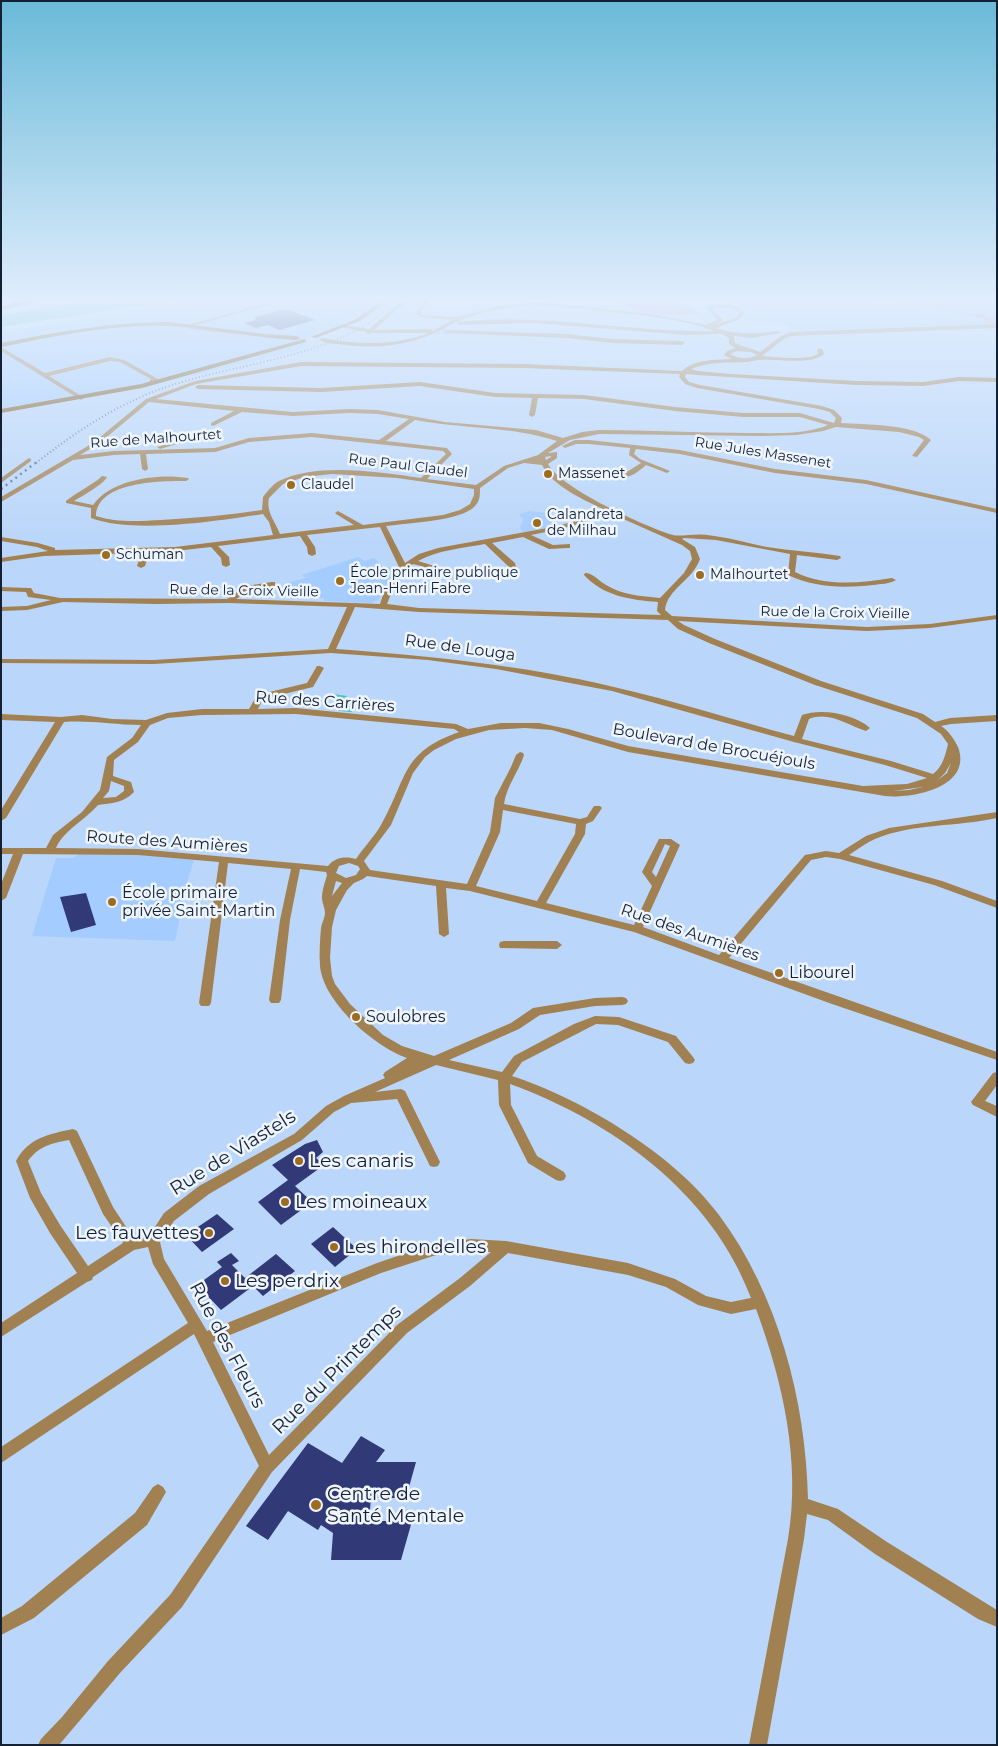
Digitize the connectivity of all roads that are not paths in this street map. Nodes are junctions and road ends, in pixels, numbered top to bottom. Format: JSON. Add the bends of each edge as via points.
{"nodes":[{"id":1,"x":54,"y":381,"type":"edge"},
{"id":2,"x":156,"y":381,"type":"edge"},
{"id":3,"x":207,"y":381,"type":"edge"},
{"id":4,"x":686,"y":381,"type":"edge"},
{"id":5,"x":834,"y":381,"type":"edge"},
{"id":6,"x":941,"y":381,"type":"edge"},
{"id":7,"x":151,"y":383,"type":"joint"},
{"id":8,"x":188,"y":385,"type":"junction"},
{"id":9,"x":142,"y":386,"type":"junction"},
{"id":10,"x":164,"y":393,"type":"junction"},
{"id":11,"x":535,"y":396,"type":"junction"},
{"id":12,"x":81,"y":398,"type":"junction"},
{"id":13,"x":148,"y":400,"type":"junction"},
{"id":14,"x":241,"y":410,"type":"junction"},
{"id":15,"x":1,"y":411,"type":"edge"},
{"id":16,"x":532,"y":415,"type":"dead end"},
{"id":17,"x":413,"y":419,"type":"junction"},
{"id":18,"x":213,"y":424,"type":"dead end"},
{"id":19,"x":836,"y":425,"type":"junction"},
{"id":20,"x":206,"y":431,"type":"dead end"},
{"id":21,"x":562,"y":440,"type":"junction"},
{"id":22,"x":380,"y":442,"type":"junction"},
{"id":23,"x":632,"y":447,"type":"junction"},
{"id":24,"x":145,"y":451,"type":"junction"},
{"id":25,"x":915,"y":456,"type":"dead end"},
{"id":26,"x":72,"y":458,"type":"junction"},
{"id":27,"x":547,"y":459,"type":"junction"},
{"id":28,"x":29,"y":460,"type":"dead end"},
{"id":29,"x":644,"y":464,"type":"junction"},
{"id":30,"x":145,"y":469,"type":"dead end"},
{"id":31,"x":667,"y":471,"type":"dead end"},
{"id":32,"x":104,"y":476,"type":"dead end"},
{"id":33,"x":624,"y":476,"type":"dead end"},
{"id":34,"x":186,"y":479,"type":"dead end"},
{"id":35,"x":422,"y":480,"type":"junction"},
{"id":36,"x":1,"y":481,"type":"edge"},
{"id":37,"x":477,"y":487,"type":"junction"},
{"id":38,"x":1,"y":500,"type":"edge"},
{"id":39,"x":94,"y":507,"type":"junction"},
{"id":40,"x":997,"y":511,"type":"edge"},
{"id":41,"x":265,"y":512,"type":"junction"},
{"id":42,"x":612,"y":512,"type":"junction"},
{"id":43,"x":338,"y":513,"type":"dead end"},
{"id":44,"x":383,"y":526,"type":"junction"},
{"id":45,"x":362,"y":527,"type":"junction"},
{"id":46,"x":303,"y":534,"type":"junction"},
{"id":47,"x":524,"y":535,"type":"junction"},
{"id":48,"x":277,"y":537,"type":"junction"},
{"id":49,"x":674,"y":538,"type":"junction"},
{"id":50,"x":1,"y":539,"type":"edge"},
{"id":51,"x":486,"y":542,"type":"junction"},
{"id":52,"x":213,"y":545,"type":"junction"},
{"id":53,"x":567,"y":546,"type":"dead end"},
{"id":54,"x":139,"y":551,"type":"junction"},
{"id":55,"x":58,"y":552,"type":"junction"},
{"id":56,"x":794,"y":553,"type":"junction"},
{"id":57,"x":312,"y":554,"type":"dead end"},
{"id":58,"x":838,"y":558,"type":"dead end"},
{"id":59,"x":1,"y":560,"type":"edge"},
{"id":60,"x":413,"y":562,"type":"junction"},
{"id":61,"x":226,"y":565,"type":"dead end"},
{"id":62,"x":141,"y":566,"type":"dead end"},
{"id":63,"x":403,"y":567,"type":"junction"},
{"id":64,"x":440,"y":569,"type":"dead end"},
{"id":65,"x":513,"y":571,"type":"dead end"},
{"id":66,"x":588,"y":575,"type":"dead end"},
{"id":67,"x":892,"y":580,"type":"dead end"},
{"id":68,"x":272,"y":584,"type":"dead end"},
{"id":69,"x":1,"y":589,"type":"edge"},
{"id":70,"x":63,"y":600,"type":"junction"},
{"id":71,"x":662,"y":600,"type":"junction"},
{"id":72,"x":230,"y":601,"type":"junction"},
{"id":73,"x":352,"y":605,"type":"junction"},
{"id":74,"x":383,"y":606,"type":"junction"},
{"id":75,"x":1,"y":609,"type":"edge"},
{"id":76,"x":664,"y":614,"type":"junction"},
{"id":77,"x":997,"y":617,"type":"edge"},
{"id":78,"x":702,"y":620,"type":"junction"},
{"id":79,"x":681,"y":627,"type":"junction"},
{"id":80,"x":331,"y":651,"type":"junction"},
{"id":81,"x":1,"y":661,"type":"edge"},
{"id":82,"x":320,"y":668,"type":"dead end"},
{"id":83,"x":252,"y":711,"type":"junction"},
{"id":84,"x":1,"y":717,"type":"edge"},
{"id":85,"x":997,"y":718,"type":"edge"},
{"id":86,"x":62,"y":720,"type":"junction"},
{"id":87,"x":147,"y":723,"type":"junction"},
{"id":88,"x":936,"y":726,"type":"junction"},
{"id":89,"x":866,"y":728,"type":"dead end"},
{"id":90,"x":467,"y":732,"type":"junction"},
{"id":91,"x":797,"y":740,"type":"junction"},
{"id":92,"x":952,"y":744,"type":"junction"},
{"id":93,"x":520,"y":756,"type":"dead end"},
{"id":94,"x":903,"y":769,"type":"junction"},
{"id":95,"x":108,"y":778,"type":"junction"},
{"id":96,"x":934,"y":778,"type":"junction"},
{"id":97,"x":913,"y":787,"type":"junction"},
{"id":98,"x":863,"y":789,"type":"junction"},
{"id":99,"x":97,"y":802,"type":"junction"},
{"id":100,"x":499,"y":806,"type":"junction"},
{"id":101,"x":597,"y":808,"type":"dead end"},
{"id":102,"x":997,"y":815,"type":"edge"},
{"id":103,"x":1,"y":818,"type":"edge"},
{"id":104,"x":581,"y":822,"type":"junction"},
{"id":105,"x":376,"y":837,"type":"junction"},
{"id":106,"x":50,"y":850,"type":"junction"},
{"id":107,"x":1,"y":851,"type":"edge"},
{"id":108,"x":19,"y":851,"type":"junction"},
{"id":109,"x":841,"y":856,"type":"junction"},
{"id":110,"x":224,"y":859,"type":"junction"},
{"id":111,"x":345,"y":860,"type":"junction"},
{"id":112,"x":296,"y":866,"type":"junction"},
{"id":113,"x":362,"y":867,"type":"junction"},
{"id":114,"x":332,"y":872,"type":"junction"},
{"id":115,"x":351,"y":880,"type":"junction"},
{"id":116,"x":441,"y":883,"type":"junction"},
{"id":117,"x":657,"y":886,"type":"dead end"},
{"id":118,"x":470,"y":888,"type":"junction"},
{"id":119,"x":1,"y":898,"type":"edge"},
{"id":120,"x":541,"y":904,"type":"junction"},
{"id":121,"x":997,"y":904,"type":"edge"},
{"id":122,"x":329,"y":912,"type":"junction"},
{"id":123,"x":637,"y":929,"type":"junction"},
{"id":124,"x":444,"y":934,"type":"dead end"},
{"id":125,"x":504,"y":945,"type":"dead end"},
{"id":126,"x":557,"y":945,"type":"dead end"},
{"id":127,"x":721,"y":960,"type":"junction"},
{"id":128,"x":275,"y":1000,"type":"dead end"},
{"id":129,"x":622,"y":1001,"type":"dead end"},
{"id":130,"x":205,"y":1003,"type":"dead end"},
{"id":131,"x":419,"y":1056,"type":"junction"},
{"id":132,"x":997,"y":1056,"type":"edge"},
{"id":133,"x":689,"y":1060,"type":"dead end"},
{"id":134,"x":437,"y":1061,"type":"junction"},
{"id":135,"x":997,"y":1076,"type":"edge"},
{"id":136,"x":504,"y":1078,"type":"junction"},
{"id":137,"x":365,"y":1090,"type":"junction"},
{"id":138,"x":348,"y":1099,"type":"junction"},
{"id":139,"x":997,"y":1112,"type":"edge"},
{"id":140,"x":434,"y":1162,"type":"dead end"},
{"id":141,"x":560,"y":1176,"type":"dead end"},
{"id":142,"x":153,"y":1241,"type":"junction"},
{"id":143,"x":131,"y":1245,"type":"junction"},
{"id":144,"x":506,"y":1246,"type":"junction"},
{"id":145,"x":87,"y":1276,"type":"junction"},
{"id":146,"x":761,"y":1302,"type":"junction"},
{"id":147,"x":197,"y":1325,"type":"junction"},
{"id":148,"x":1,"y":1330,"type":"edge"},
{"id":149,"x":204,"y":1339,"type":"junction"},
{"id":150,"x":1,"y":1456,"type":"edge"},
{"id":151,"x":267,"y":1467,"type":"junction"},
{"id":152,"x":158,"y":1492,"type":"dead end"},
{"id":153,"x":800,"y":1504,"type":"junction"},
{"id":154,"x":997,"y":1619,"type":"edge"},
{"id":155,"x":1,"y":1627,"type":"edge"},
{"id":156,"x":47,"y":1745,"type":"edge"},
{"id":157,"x":758,"y":1745,"type":"edge"}],
"edges":[{"from":1,"to":12,"type":"street"},
{"from":2,"to":7,"type":"main road"},
{"from":3,"to":8,"type":"street"},
{"from":4,"to":19,"type":"street","via":[[699,388],[820,407],[837,414],[840,418]]},
{"from":5,"to":6,"type":"street","via":[[924,384]]},
{"from":7,"to":9,"type":"main road"},
{"from":8,"to":10,"type":"street"},
{"from":8,"to":11,"type":"street","via":[[293,391],[413,384],[495,395]]},
{"from":9,"to":10,"type":"street"},
{"from":9,"to":12,"type":"main road"},
{"from":10,"to":13,"type":"street"},
{"from":11,"to":16,"type":"street"},
{"from":11,"to":19,"type":"street","via":[[584,397],[743,415],[800,415]]},
{"from":12,"to":15,"type":"main road"},
{"from":13,"to":14,"type":"street"},
{"from":13,"to":26,"type":"street"},
{"from":14,"to":17,"type":"street","via":[[294,414],[367,411]]},
{"from":14,"to":18,"type":"street"},
{"from":17,"to":21,"type":"street","via":[[536,432]]},
{"from":17,"to":22,"type":"street"},
{"from":19,"to":21,"type":"street","via":[[824,430],[774,434],[599,432]]},
{"from":19,"to":25,"type":"street","via":[[890,429],[924,436],[928,440]]},
{"from":20,"to":24,"type":"street"},
{"from":21,"to":27,"type":"street"},
{"from":22,"to":24,"type":"street","name":"Rue de Malhourtet","via":[[312,435],[249,440],[216,450]]},
{"from":22,"to":35,"type":"street","name":"Rue de Malhourtet","via":[[445,449],[449,454]]},
{"from":23,"to":27,"type":"street","name":"Rue Jules Massenet","via":[[582,442],[562,447]]},
{"from":23,"to":29,"type":"street","via":[[633,457]]},
{"from":23,"to":40,"type":"street","name":"Rue Jules Massenet","via":[[708,456],[775,471],[866,482]]},
{"from":24,"to":26,"type":"street","name":"Rue de Malhourtet"},
{"from":24,"to":30,"type":"street"},
{"from":26,"to":38,"type":"street"},
{"from":27,"to":37,"type":"street","via":[[506,466]]},
{"from":27,"to":42,"type":"street","via":[[566,487]]},
{"from":28,"to":36,"type":"street"},
{"from":29,"to":31,"type":"street"},
{"from":29,"to":33,"type":"street"},
{"from":32,"to":39,"type":"street","via":[[68,502]]},
{"from":34,"to":39,"type":"street","via":[[133,483],[113,490]]},
{"from":35,"to":37,"type":"street","name":"Rue Paul Claudel"},
{"from":35,"to":41,"type":"street","name":"Rue Paul Claudel","via":[[352,471],[314,473],[274,487],[266,497]]},
{"from":37,"to":44,"type":"street","via":[[478,498],[473,506],[462,512],[443,518]]},
{"from":39,"to":41,"type":"street","via":[[93,517],[109,521],[176,521]]},
{"from":41,"to":48,"type":"street"},
{"from":42,"to":47,"type":"street"},
{"from":42,"to":49,"type":"street"},
{"from":43,"to":45,"type":"street"},
{"from":44,"to":45,"type":"street"},
{"from":44,"to":63,"type":"street"},
{"from":45,"to":46,"type":"street"},
{"from":46,"to":48,"type":"street"},
{"from":46,"to":57,"type":"street"},
{"from":47,"to":51,"type":"street"},
{"from":47,"to":53,"type":"street","via":[[552,547]]},
{"from":48,"to":52,"type":"street"},
{"from":49,"to":56,"type":"street","via":[[704,537]]},
{"from":49,"to":71,"type":"street","via":[[692,549],[695,564]]},
{"from":50,"to":55,"type":"street"},
{"from":51,"to":60,"type":"street","via":[[441,550]]},
{"from":51,"to":65,"type":"street","via":[[512,565]]},
{"from":52,"to":54,"type":"street"},
{"from":52,"to":61,"type":"street","via":[[225,557]]},
{"from":54,"to":55,"type":"street"},
{"from":54,"to":62,"type":"street","via":[[143,560]]},
{"from":55,"to":59,"type":"street"},
{"from":56,"to":58,"type":"street"},
{"from":56,"to":67,"type":"street","via":[[790,570],[800,579],[852,584]]},
{"from":60,"to":63,"type":"street"},
{"from":60,"to":64,"type":"street"},
{"from":63,"to":74,"type":"street","via":[[389,588]]},
{"from":66,"to":71,"type":"street","via":[[624,597]]},
{"from":68,"to":72,"type":"street","via":[[238,592]]},
{"from":69,"to":70,"type":"street","via":[[28,590],[31,595]]},
{"from":70,"to":72,"type":"street","name":"Rue de la Croix Vieille"},
{"from":70,"to":75,"type":"street","name":"Rue de la Croix Vieille","via":[[27,608]]},
{"from":71,"to":76,"type":"street"},
{"from":72,"to":73,"type":"street","name":"Rue de la Croix Vieille"},
{"from":73,"to":74,"type":"street","name":"Rue de la Croix Vieille"},
{"from":73,"to":80,"type":"street"},
{"from":74,"to":76,"type":"street","name":"Rue de la Croix Vieille","via":[[419,610]]},
{"from":76,"to":78,"type":"street","name":"Rue de la Croix Vieille"},
{"from":76,"to":79,"type":"street"},
{"from":77,"to":78,"type":"street","name":"Rue de la Croix Vieille","via":[[883,629]]},
{"from":78,"to":79,"type":"street","name":"Rue de la Croix Vieille"},
{"from":79,"to":88,"type":"street","via":[[818,683],[920,716]]},
{"from":80,"to":81,"type":"street","name":"Rue de Louga","via":[[154,662]]},
{"from":80,"to":91,"type":"street","name":"Rue de Louga","via":[[428,658],[557,678],[654,699]]},
{"from":82,"to":83,"type":"street","via":[[310,685],[260,697]]},
{"from":83,"to":87,"type":"street","name":"Rue des Carrières","via":[[202,712],[167,716]]},
{"from":83,"to":90,"type":"street","name":"Rue des Carrières","via":[[296,711],[456,727]]},
{"from":84,"to":86,"type":"street","name":"Rue des Carrières"},
{"from":85,"to":88,"type":"street","via":[[950,721]]},
{"from":86,"to":87,"type":"street","name":"Rue des Carrières","via":[[82,718]]},
{"from":86,"to":103,"type":"street"},
{"from":87,"to":95,"type":"street","via":[[135,740],[110,758]]},
{"from":88,"to":92,"type":"street"},
{"from":89,"to":91,"type":"street","via":[[851,721],[816,714],[805,717]]},
{"from":90,"to":98,"type":"street","name":"Boulevard de Brocuéjouls","via":[[498,726],[554,728],[626,749]]},
{"from":90,"to":105,"type":"street","name":"Boulevard de Brocuéjouls","via":[[431,748],[420,758]]},
{"from":91,"to":94,"type":"street","name":"Rue de Louga"},
{"from":92,"to":96,"type":"street","name":"Boulevard de Brocuéjouls","via":[[949,764]]},
{"from":92,"to":98,"type":"street","name":"Boulevard de Brocuéjouls","via":[[958,753],[956,769],[932,787],[896,794]]},
{"from":93,"to":100,"type":"street"},
{"from":94,"to":96,"type":"street","name":"Rue de Louga"},
{"from":94,"to":97,"type":"street"},
{"from":95,"to":99,"type":"street"},
{"from":95,"to":99,"type":"street","via":[[128,784],[129,792],[119,799]]},
{"from":96,"to":97,"type":"street","name":"Boulevard de Brocuéjouls"},
{"from":97,"to":98,"type":"street","name":"Boulevard de Brocuéjouls"},
{"from":99,"to":106,"type":"street","via":[[56,837]]},
{"from":100,"to":104,"type":"street"},
{"from":100,"to":118,"type":"street","via":[[495,832]]},
{"from":101,"to":104,"type":"street","via":[[590,819]]},
{"from":102,"to":109,"type":"street","via":[[975,821],[891,830],[872,836]]},
{"from":104,"to":120,"type":"street","via":[[580,834]]},
{"from":105,"to":111,"type":"street","name":"Boulevard de Brocuéjouls"},
{"from":105,"to":113,"type":"street","name":"Boulevard de Brocuéjouls"},
{"from":106,"to":108,"type":"street","name":"Route des Aumières"},
{"from":106,"to":110,"type":"street","name":"Route des Aumières","via":[[138,852]]},
{"from":107,"to":108,"type":"street","name":"Route des Aumières"},
{"from":108,"to":119,"type":"street"},
{"from":109,"to":121,"type":"street","via":[[938,883]]},
{"from":109,"to":127,"type":"street","via":[[808,857]]},
{"from":110,"to":112,"type":"street","name":"Route des Aumières"},
{"from":110,"to":130,"type":"street"},
{"from":111,"to":113,"type":"street"},
{"from":111,"to":114,"type":"street","via":[[336,863]]},
{"from":112,"to":114,"type":"street","name":"Route des Aumières"},
{"from":112,"to":128,"type":"street","via":[[285,920]]},
{"from":113,"to":115,"type":"street","via":[[359,877]]},
{"from":113,"to":116,"type":"street","name":"Rue des Aumières"},
{"from":114,"to":115,"type":"street","via":[[340,880]]},
{"from":114,"to":122,"type":"street","via":[[327,897]]},
{"from":115,"to":122,"type":"street","via":[[340,890]]},
{"from":116,"to":118,"type":"street","name":"Rue des Aumières"},
{"from":116,"to":124,"type":"street"},
{"from":117,"to":123,"type":"street"},
{"from":118,"to":120,"type":"street","name":"Rue des Aumières"},
{"from":120,"to":123,"type":"street","name":"Rue des Aumières"},
{"from":122,"to":131,"type":"street","via":[[324,958],[325,972],[333,992],[377,1038]]},
{"from":123,"to":127,"type":"street","name":"Rue des Aumières"},
{"from":125,"to":126,"type":"street"},
{"from":127,"to":132,"type":"street","name":"Rue des Aumières"},
{"from":129,"to":134,"type":"street","name":"Rue de Viastels","via":[[537,1011],[515,1026]]},
{"from":131,"to":134,"type":"street"},
{"from":131,"to":137,"type":"street","name":"Rue de Viastels"},
{"from":133,"to":136,"type":"street","via":[[672,1039],[619,1021],[595,1020],[518,1059]]},
{"from":134,"to":136,"type":"street"},
{"from":134,"to":137,"type":"street","name":"Rue de Viastels"},
{"from":135,"to":139,"type":"street","via":[[977,1102]]},
{"from":136,"to":141,"type":"street","via":[[505,1105],[532,1159]]},
{"from":136,"to":146,"type":"street","via":[[548,1095],[599,1122],[690,1189],[733,1246]]},
{"from":137,"to":138,"type":"street","name":"Rue de Viastels"},
{"from":138,"to":140,"type":"street","via":[[401,1094]]},
{"from":138,"to":142,"type":"street","name":"Rue de Viastels","via":[[330,1109],[298,1137],[204,1190],[169,1217]]},
{"from":142,"to":143,"type":"street"},
{"from":142,"to":147,"type":"street","name":"Rue des Fleurs","via":[[158,1260]]},
{"from":143,"to":145,"type":"street"},
{"from":143,"to":145,"type":"street","via":[[108,1210],[73,1134],[42,1140],[27,1152],[22,1161],[35,1194]]},
{"from":144,"to":146,"type":"street","via":[[628,1269],[670,1283],[702,1301],[731,1308]]},
{"from":144,"to":149,"type":"street","via":[[471,1245],[433,1250],[377,1268]]},
{"from":144,"to":151,"type":"street","name":"Rue du Printemps","via":[[465,1282],[402,1329]]},
{"from":145,"to":148,"type":"street"},
{"from":146,"to":153,"type":"street","via":[[787,1384],[797,1444]]},
{"from":147,"to":149,"type":"street","name":"Rue des Fleurs"},
{"from":147,"to":150,"type":"street"},
{"from":149,"to":151,"type":"street","name":"Rue des Fleurs"},
{"from":151,"to":156,"type":"street","name":"Rue du Printemps","via":[[176,1601],[114,1666]]},
{"from":152,"to":155,"type":"street","via":[[141,1519],[28,1612]]},
{"from":153,"to":154,"type":"street","via":[[832,1514]]},
{"from":153,"to":157,"type":"street","via":[[797,1540]]}]}
